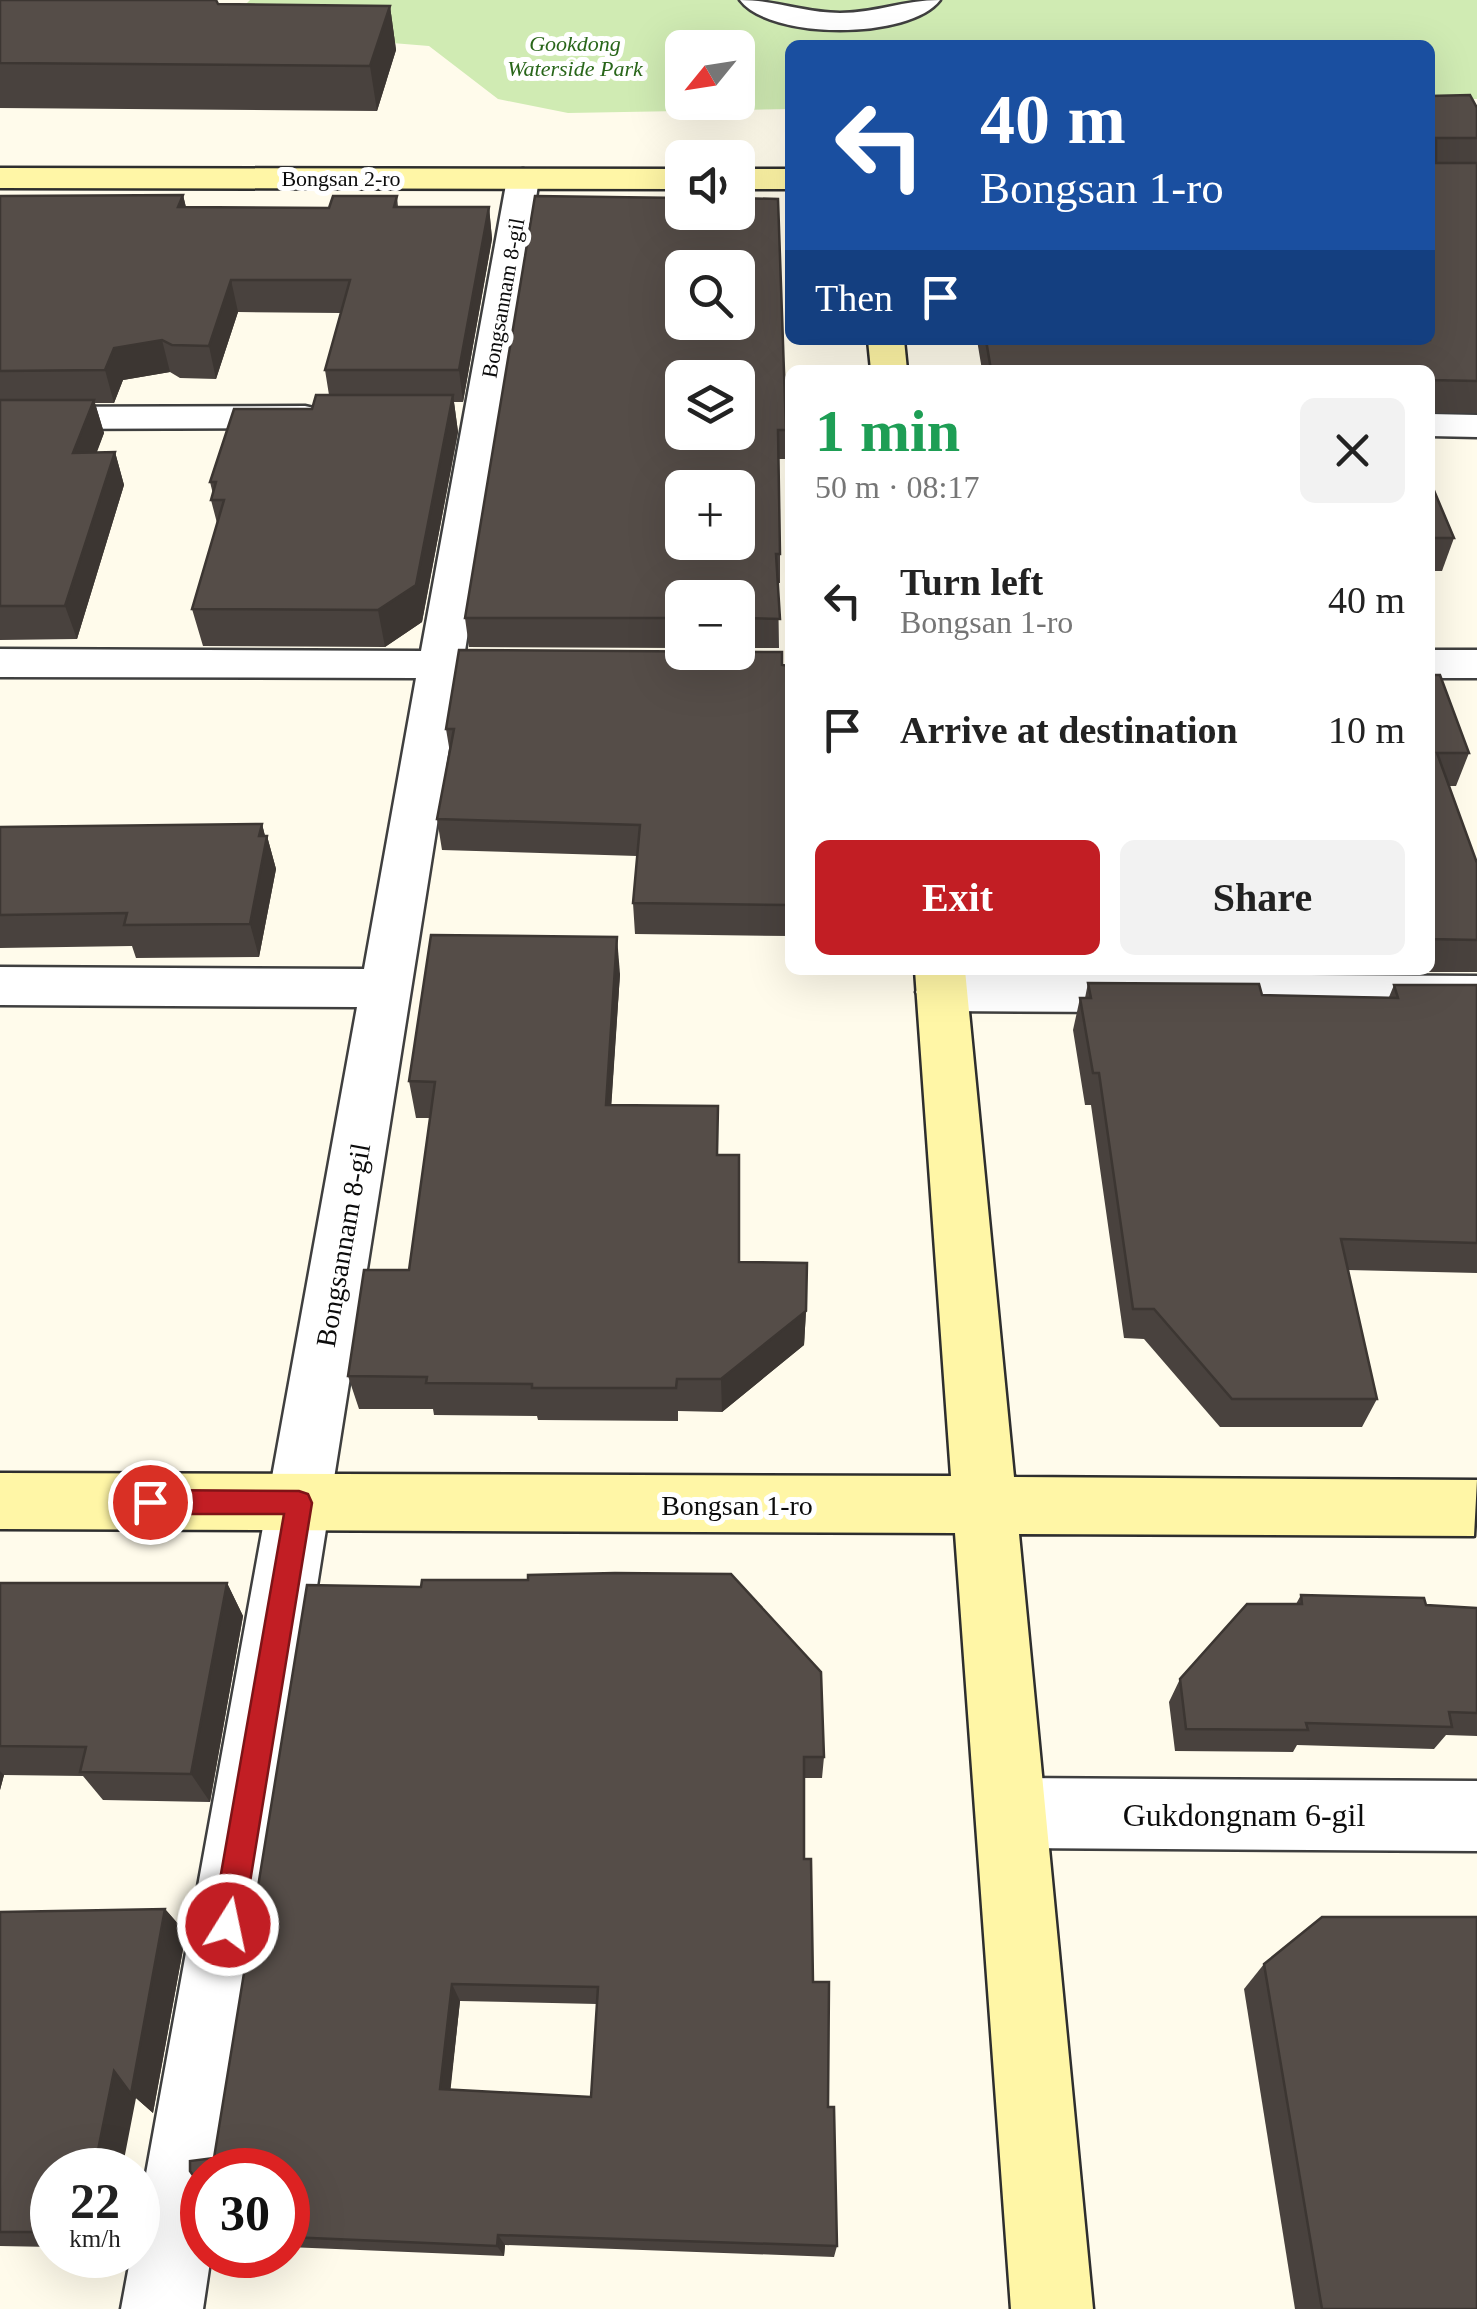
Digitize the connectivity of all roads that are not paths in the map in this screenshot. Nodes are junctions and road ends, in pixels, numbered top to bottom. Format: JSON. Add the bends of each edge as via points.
{"nodes":[{"id":1,"x":754,"y":0,"type":"edge"},
{"id":2,"x":926,"y":0,"type":"edge"},
{"id":3,"x":845,"y":33,"type":"edge"},
{"id":4,"x":0,"y":178,"type":"edge"},
{"id":5,"x":523,"y":179,"type":"junction"},
{"id":6,"x":665,"y":179,"type":"edge"},
{"id":7,"x":755,"y":179,"type":"edge"},
{"id":8,"x":785,"y":179,"type":"edge"},
{"id":9,"x":348,"y":417,"type":"edge"},
{"id":10,"x":0,"y":418,"type":"edge"},
{"id":11,"x":1435,"y":425,"type":"edge"},
{"id":12,"x":1477,"y":426,"type":"edge"},
{"id":13,"x":0,"y":663,"type":"edge"},
{"id":14,"x":1435,"y":664,"type":"edge"},
{"id":15,"x":1477,"y":664,"type":"edge"},
{"id":16,"x":441,"y":665,"type":"junction"},
{"id":17,"x":518,"y":665,"type":"edge"},
{"id":18,"x":941,"y":981,"type":"edge"},
{"id":19,"x":0,"y":986,"type":"edge"},
{"id":20,"x":386,"y":988,"type":"junction"},
{"id":21,"x":1477,"y":995,"type":"edge"},
{"id":22,"x":0,"y":1502,"type":"edge"},
{"id":23,"x":299,"y":1503,"type":"junction"},
{"id":24,"x":985,"y":1506,"type":"junction"},
{"id":25,"x":1474,"y":1507,"type":"dead end"},
{"id":26,"x":1010,"y":1813,"type":"junction"},
{"id":27,"x":1477,"y":1816,"type":"edge"},
{"id":28,"x":162,"y":2309,"type":"edge"},
{"id":29,"x":1052,"y":2309,"type":"edge"}],
"edges":[{"from":1,"to":3,"type":"street"},
{"from":2,"to":3,"type":"street"},
{"from":4,"to":5,"type":"street","name":"Bongsan 2-ro"},
{"from":5,"to":6,"type":"street","name":"Bongsan 2-ro"},
{"from":5,"to":16,"type":"street","name":"Bongsannam 8-gil","via":[[464,417]]},
{"from":7,"to":8,"type":"street"},
{"from":9,"to":10,"type":"street"},
{"from":11,"to":12,"type":"street"},
{"from":13,"to":16,"type":"street"},
{"from":14,"to":15,"type":"street"},
{"from":16,"to":17,"type":"street"},
{"from":16,"to":20,"type":"street","name":"Bongsannam 8-gil"},
{"from":18,"to":21,"type":"street"},
{"from":18,"to":24,"type":"street"},
{"from":19,"to":20,"type":"street"},
{"from":20,"to":23,"type":"street","name":"Bongsannam 8-gil"},
{"from":22,"to":23,"type":"street","name":"Bongsan 1-ro"},
{"from":23,"to":24,"type":"street","name":"Bongsan 1-ro"},
{"from":23,"to":28,"type":"street","name":"Bongsannam 8-gil"},
{"from":24,"to":25,"type":"street","name":"Bongsan 1-ro"},
{"from":24,"to":26,"type":"street"},
{"from":26,"to":27,"type":"street","name":"Gukdongnam 6-gil"},
{"from":26,"to":29,"type":"street"}]}
